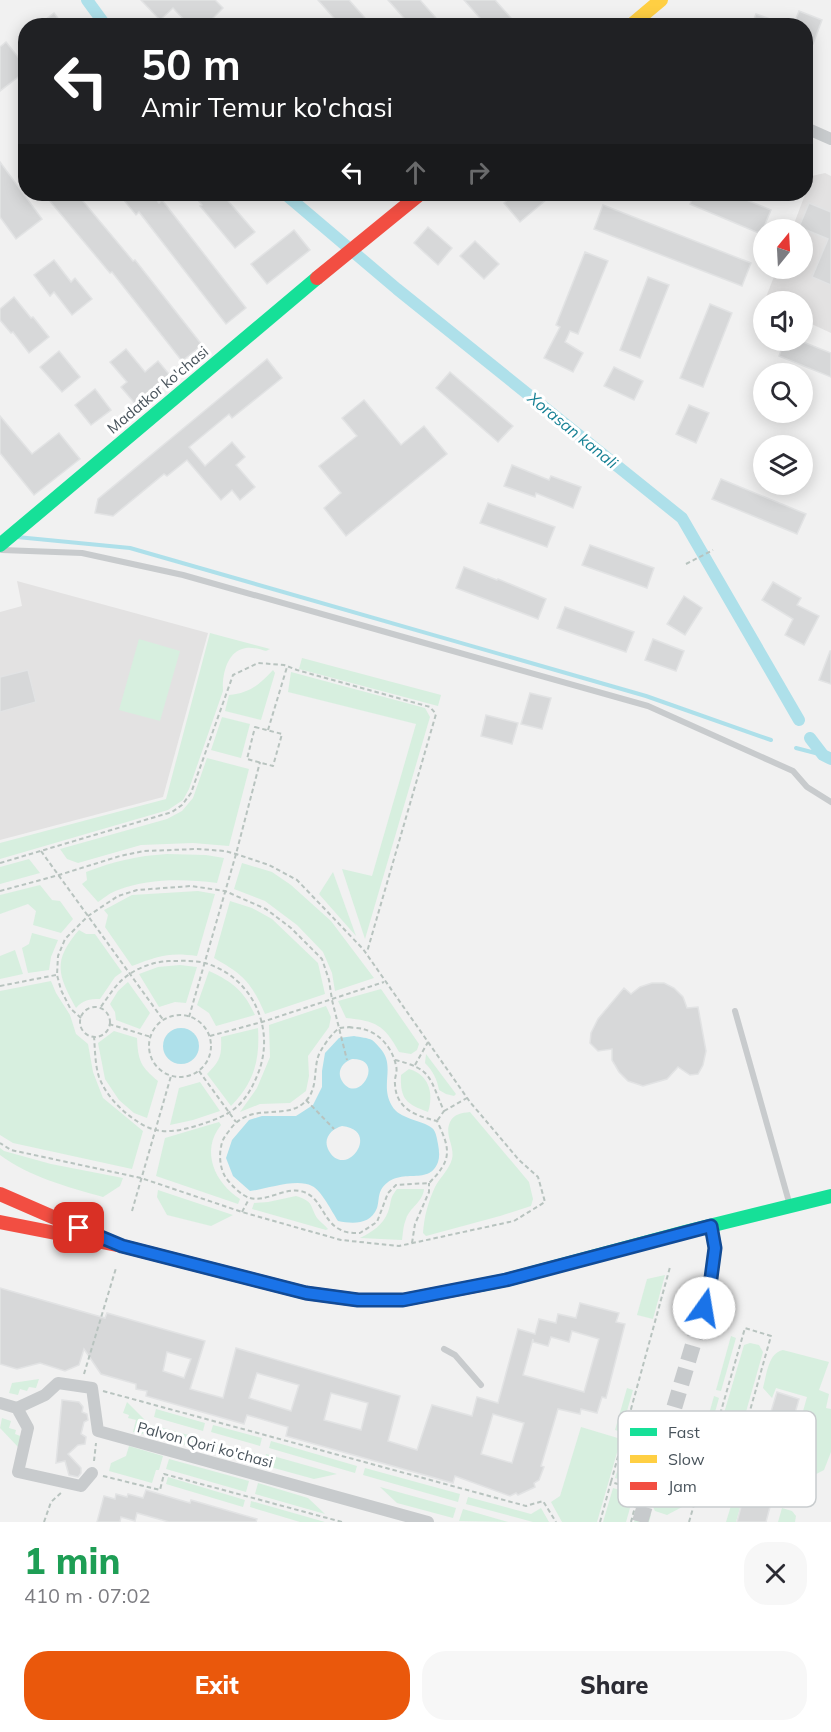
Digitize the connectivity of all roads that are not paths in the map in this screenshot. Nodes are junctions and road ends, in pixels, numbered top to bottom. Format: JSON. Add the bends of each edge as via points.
{"nodes":[{"id":1,"x":661,"y":0,"type":"edge"},
{"id":2,"x":640,"y":18,"type":"edge"},
{"id":3,"x":813,"y":131,"type":"edge"},
{"id":4,"x":831,"y":140,"type":"edge"},
{"id":5,"x":411,"y":201,"type":"edge"},
{"id":6,"x":0,"y":545,"type":"edge"},
{"id":7,"x":0,"y":550,"type":"edge"},
{"id":8,"x":831,"y":801,"type":"edge"},
{"id":9,"x":735,"y":1011,"type":"dead end"},
{"id":10,"x":0,"y":1194,"type":"edge"},
{"id":11,"x":831,"y":1196,"type":"edge"},
{"id":12,"x":790,"y":1206,"type":"junction"},
{"id":13,"x":0,"y":1222,"type":"edge"},
{"id":14,"x":711,"y":1226,"type":"junction"},
{"id":15,"x":122,"y":1246,"type":"junction"},
{"id":16,"x":704,"y":1308,"type":"tunnel mouth"},
{"id":17,"x":444,"y":1349,"type":"dead end"},
{"id":18,"x":481,"y":1385,"type":"dead end"},
{"id":19,"x":0,"y":1403,"type":"edge"},
{"id":20,"x":16,"y":1408,"type":"junction"},
{"id":21,"x":92,"y":1473,"type":"road end"},
{"id":22,"x":428,"y":1522,"type":"edge"}],
"edges":[{"from":1,"to":2,"type":"main road"},
{"from":3,"to":4,"type":"street"},
{"from":5,"to":6,"type":"main road","name":"Madatkor ko'chasi"},
{"from":7,"to":8,"type":"lane","via":[[82,553],[183,575],[648,706],[793,771],[807,788]]},
{"from":9,"to":12,"type":"lane"},
{"from":10,"to":15,"type":"main road"},
{"from":11,"to":12,"type":"main road"},
{"from":12,"to":14,"type":"main road"},
{"from":13,"to":15,"type":"main road"},
{"from":14,"to":15,"type":"main road","via":[[506,1280],[403,1300],[358,1300],[306,1293]]},
{"from":14,"to":16,"type":"main road","via":[[715,1248]]},
{"from":17,"to":18,"type":"lane","via":[[455,1355]]},
{"from":19,"to":20,"type":"street"},
{"from":20,"to":21,"type":"street","via":[[28,1428],[18,1472],[81,1486]]},
{"from":20,"to":22,"type":"street","name":"Palvon Qori ko'chasi","via":[[45,1395],[58,1383],[86,1387],[98,1431]]}]}
